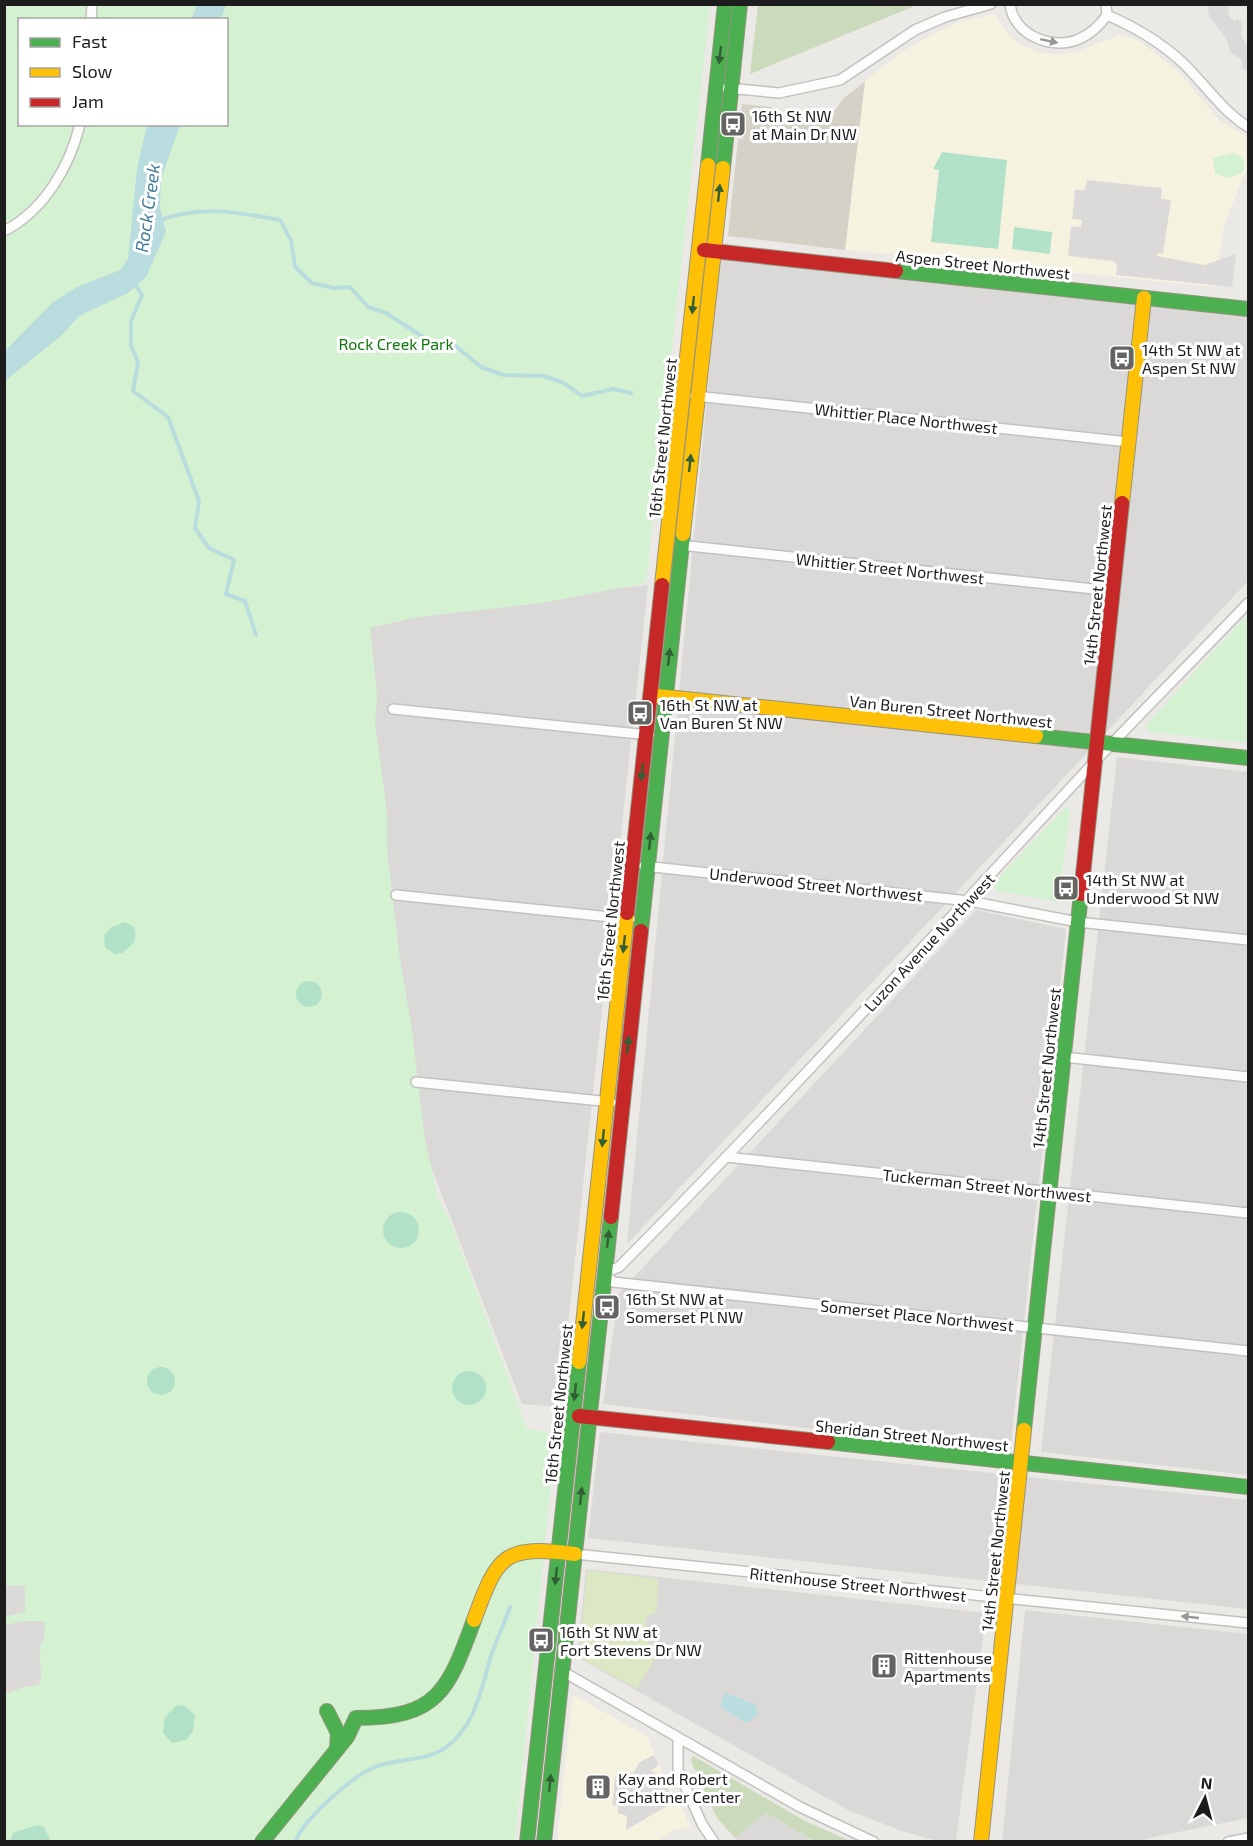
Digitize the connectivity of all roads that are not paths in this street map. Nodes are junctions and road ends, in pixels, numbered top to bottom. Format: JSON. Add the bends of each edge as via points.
{"nodes":[{"id":1,"x":725,"y":4,"type":"edge"},
{"id":2,"x":740,"y":4,"type":"edge"},
{"id":3,"x":991,"y":4,"type":"edge"},
{"id":4,"x":1010,"y":4,"type":"edge"},
{"id":5,"x":1107,"y":10,"type":"edge"},
{"id":6,"x":716,"y":86,"type":"junction"},
{"id":7,"x":731,"y":88,"type":"junction"},
{"id":8,"x":79,"y":126,"type":"edge"},
{"id":9,"x":1248,"y":127,"type":"edge"},
{"id":10,"x":4,"y":231,"type":"edge"},
{"id":11,"x":699,"y":249,"type":"junction"},
{"id":12,"x":713,"y":251,"type":"junction"},
{"id":13,"x":1144,"y":298,"type":"junction"},
{"id":14,"x":1248,"y":309,"type":"edge"},
{"id":15,"x":683,"y":394,"type":"junction"},
{"id":16,"x":698,"y":396,"type":"junction"},
{"id":17,"x":1129,"y":442,"type":"junction"},
{"id":18,"x":667,"y":544,"type":"junction"},
{"id":19,"x":681,"y":546,"type":"junction"},
{"id":20,"x":1113,"y":591,"type":"junction"},
{"id":21,"x":1248,"y":603,"type":"edge"},
{"id":22,"x":651,"y":696,"type":"junction"},
{"id":23,"x":665,"y":697,"type":"junction"},
{"id":24,"x":393,"y":709,"type":"dead end"},
{"id":25,"x":646,"y":735,"type":"junction"},
{"id":26,"x":661,"y":736,"type":"junction"},
{"id":27,"x":1097,"y":742,"type":"junction"},
{"id":28,"x":1112,"y":744,"type":"junction"},
{"id":29,"x":1248,"y":758,"type":"edge"},
{"id":30,"x":1095,"y":763,"type":"junction"},
{"id":31,"x":632,"y":865,"type":"junction"},
{"id":32,"x":647,"y":866,"type":"junction"},
{"id":33,"x":396,"y":894,"type":"dead end"},
{"id":34,"x":969,"y":901,"type":"junction"},
{"id":35,"x":627,"y":919,"type":"junction"},
{"id":36,"x":641,"y":920,"type":"junction"},
{"id":37,"x":1078,"y":922,"type":"junction"},
{"id":38,"x":1248,"y":940,"type":"edge"},
{"id":39,"x":1064,"y":1057,"type":"junction"},
{"id":40,"x":1248,"y":1077,"type":"edge"},
{"id":41,"x":416,"y":1082,"type":"dead end"},
{"id":42,"x":607,"y":1102,"type":"junction"},
{"id":43,"x":622,"y":1104,"type":"junction"},
{"id":44,"x":726,"y":1157,"type":"junction"},
{"id":45,"x":1049,"y":1192,"type":"junction"},
{"id":46,"x":1248,"y":1213,"type":"edge"},
{"id":47,"x":588,"y":1272,"type":"junction"},
{"id":48,"x":604,"y":1274,"type":"junction"},
{"id":49,"x":1035,"y":1328,"type":"junction"},
{"id":50,"x":1248,"y":1351,"type":"edge"},
{"id":51,"x":573,"y":1415,"type":"junction"},
{"id":52,"x":589,"y":1417,"type":"junction"},
{"id":53,"x":1021,"y":1463,"type":"junction"},
{"id":54,"x":1248,"y":1487,"type":"edge"},
{"id":55,"x":558,"y":1552,"type":"junction"},
{"id":56,"x":575,"y":1554,"type":"junction"},
{"id":57,"x":1006,"y":1598,"type":"junction"},
{"id":58,"x":1248,"y":1623,"type":"edge"},
{"id":59,"x":546,"y":1669,"type":"junction"},
{"id":60,"x":562,"y":1671,"type":"junction"},
{"id":61,"x":327,"y":1711,"type":"dead end"},
{"id":62,"x":678,"y":1738,"type":"junction"},
{"id":63,"x":337,"y":1749,"type":"junction"},
{"id":64,"x":1248,"y":1838,"type":"edge"},
{"id":65,"x":262,"y":1842,"type":"edge"},
{"id":66,"x":527,"y":1842,"type":"edge"},
{"id":67,"x":544,"y":1842,"type":"edge"},
{"id":68,"x":714,"y":1842,"type":"edge"},
{"id":69,"x":874,"y":1842,"type":"edge"},
{"id":70,"x":981,"y":1842,"type":"edge"},
{"id":71,"x":1228,"y":1842,"type":"edge"}],
"edges":[{"from":1,"to":6,"type":"street","name":"16th Street Northwest","one_way":true},
{"from":2,"to":7,"type":"street","name":"16th Street Northwest"},
{"from":3,"to":7,"type":"street","via":[[945,16],[915,30],[840,80],[779,93]]},
{"from":4,"to":5,"type":"street","one_way":true,"via":[[1019,27],[1055,43],[1080,39],[1100,24]]},
{"from":5,"to":9,"type":"street","via":[[1153,38],[1183,63],[1222,107]]},
{"from":6,"to":7,"type":"street"},
{"from":6,"to":11,"type":"street","name":"16th Street Northwest"},
{"from":12,"to":7,"type":"street","name":"16th Street Northwest","one_way":true},
{"from":8,"to":10,"type":"street","via":[[69,159],[48,193],[18,223]]},
{"from":11,"to":12,"type":"street","name":"Aspen Street Northwest"},
{"from":11,"to":15,"type":"street","name":"16th Street Northwest","one_way":true},
{"from":12,"to":13,"type":"street","name":"Aspen Street Northwest"},
{"from":12,"to":16,"type":"street","name":"16th Street Northwest"},
{"from":13,"to":14,"type":"street","name":"Aspen Street Northwest"},
{"from":13,"to":17,"type":"street","name":"14th Street Northwest"},
{"from":15,"to":16,"type":"street","name":"Whittier Place Northwest"},
{"from":15,"to":18,"type":"street","name":"16th Street Northwest"},
{"from":16,"to":17,"type":"street","name":"Whittier Place Northwest"},
{"from":19,"to":16,"type":"street","name":"16th Street Northwest","one_way":true},
{"from":17,"to":20,"type":"street","name":"14th Street Northwest"},
{"from":18,"to":19,"type":"street","name":"Whittier Street Northwest"},
{"from":18,"to":22,"type":"street","name":"16th Street Northwest"},
{"from":19,"to":20,"type":"street","name":"Whittier Street Northwest"},
{"from":23,"to":19,"type":"street","name":"16th Street Northwest","one_way":true},
{"from":20,"to":27,"type":"street","name":"14th Street Northwest"},
{"from":21,"to":28,"type":"street","name":"Luzon Avenue Northwest"},
{"from":22,"to":23,"type":"street","name":"Van Buren Street Northwest"},
{"from":22,"to":25,"type":"street","name":"16th Street Northwest"},
{"from":23,"to":26,"type":"street","name":"16th Street Northwest"},
{"from":23,"to":27,"type":"street","name":"Van Buren Street Northwest"},
{"from":24,"to":25,"type":"street"},
{"from":25,"to":26,"type":"street"},
{"from":25,"to":31,"type":"street","name":"16th Street Northwest","one_way":true},
{"from":32,"to":26,"type":"street","name":"16th Street Northwest","one_way":true},
{"from":27,"to":28,"type":"street","name":"Van Buren Street Northwest"},
{"from":27,"to":30,"type":"street","name":"14th Street Northwest"},
{"from":28,"to":29,"type":"street","name":"Van Buren Street Northwest"},
{"from":28,"to":30,"type":"street","name":"Luzon Avenue Northwest"},
{"from":30,"to":34,"type":"street","name":"Luzon Avenue Northwest"},
{"from":30,"to":37,"type":"street","name":"14th Street Northwest"},
{"from":31,"to":32,"type":"street","name":"Underwood Street Northwest"},
{"from":31,"to":35,"type":"street","name":"16th Street Northwest"},
{"from":32,"to":34,"type":"street","name":"Underwood Street Northwest"},
{"from":32,"to":36,"type":"street","name":"16th Street Northwest"},
{"from":33,"to":35,"type":"street"},
{"from":34,"to":37,"type":"street","name":"Underwood Street Northwest"},
{"from":34,"to":44,"type":"street","name":"Luzon Avenue Northwest"},
{"from":35,"to":36,"type":"street"},
{"from":35,"to":42,"type":"street","name":"16th Street Northwest","one_way":true},
{"from":43,"to":36,"type":"street","name":"16th Street Northwest","one_way":true},
{"from":37,"to":38,"type":"street","name":"Underwood Street Northwest"},
{"from":37,"to":39,"type":"street","name":"14th Street Northwest"},
{"from":39,"to":40,"type":"street"},
{"from":39,"to":45,"type":"street","name":"14th Street Northwest"},
{"from":41,"to":42,"type":"street"},
{"from":42,"to":43,"type":"street"},
{"from":42,"to":47,"type":"street","name":"16th Street Northwest","one_way":true},
{"from":48,"to":43,"type":"street","name":"16th Street Northwest","one_way":true},
{"from":44,"to":45,"type":"street","name":"Tuckerman Street Northwest"},
{"from":44,"to":48,"type":"street","name":"Luzon Avenue Northwest","via":[[619,1267]]},
{"from":45,"to":46,"type":"street","name":"Tuckerman Street Northwest"},
{"from":45,"to":49,"type":"street","name":"14th Street Northwest"},
{"from":47,"to":48,"type":"street","name":"Somerset Place Northwest"},
{"from":47,"to":51,"type":"street","name":"16th Street Northwest","one_way":true},
{"from":48,"to":49,"type":"street","name":"Somerset Place Northwest","via":[[613,1282]]},
{"from":48,"to":52,"type":"street","name":"16th Street Northwest"},
{"from":49,"to":50,"type":"street","name":"Somerset Place Northwest"},
{"from":49,"to":53,"type":"street","name":"14th Street Northwest"},
{"from":51,"to":52,"type":"street","name":"Sheridan Street Northwest"},
{"from":51,"to":55,"type":"street","name":"16th Street Northwest"},
{"from":52,"to":53,"type":"street","name":"Sheridan Street Northwest"},
{"from":56,"to":52,"type":"street","name":"16th Street Northwest","one_way":true},
{"from":53,"to":54,"type":"street","name":"Sheridan Street Northwest"},
{"from":53,"to":57,"type":"street","name":"14th Street Northwest"},
{"from":55,"to":56,"type":"street"},
{"from":55,"to":59,"type":"street","name":"16th Street Northwest","one_way":true},
{"from":55,"to":63,"type":"street","via":[[522,1551],[502,1561],[491,1578],[459,1664],[445,1687],[432,1700],[407,1714],[383,1720],[356,1718]]},
{"from":56,"to":57,"type":"street","name":"Rittenhouse Street Northwest"},
{"from":56,"to":60,"type":"street","name":"16th Street Northwest"},
{"from":58,"to":57,"type":"street","name":"Rittenhouse Street Northwest","one_way":true},
{"from":57,"to":70,"type":"street","name":"14th Street Northwest"},
{"from":59,"to":60,"type":"street"},
{"from":59,"to":66,"type":"street","name":"16th Street Northwest"},
{"from":60,"to":62,"type":"street"},
{"from":67,"to":60,"type":"street","name":"16th Street Northwest","one_way":true},
{"from":61,"to":63,"type":"street","via":[[338,1733]]},
{"from":62,"to":68,"type":"street","via":[[678,1770]]},
{"from":62,"to":69,"type":"street","via":[[822,1819]]},
{"from":63,"to":65,"type":"street"},
{"from":64,"to":71,"type":"street"}]}
